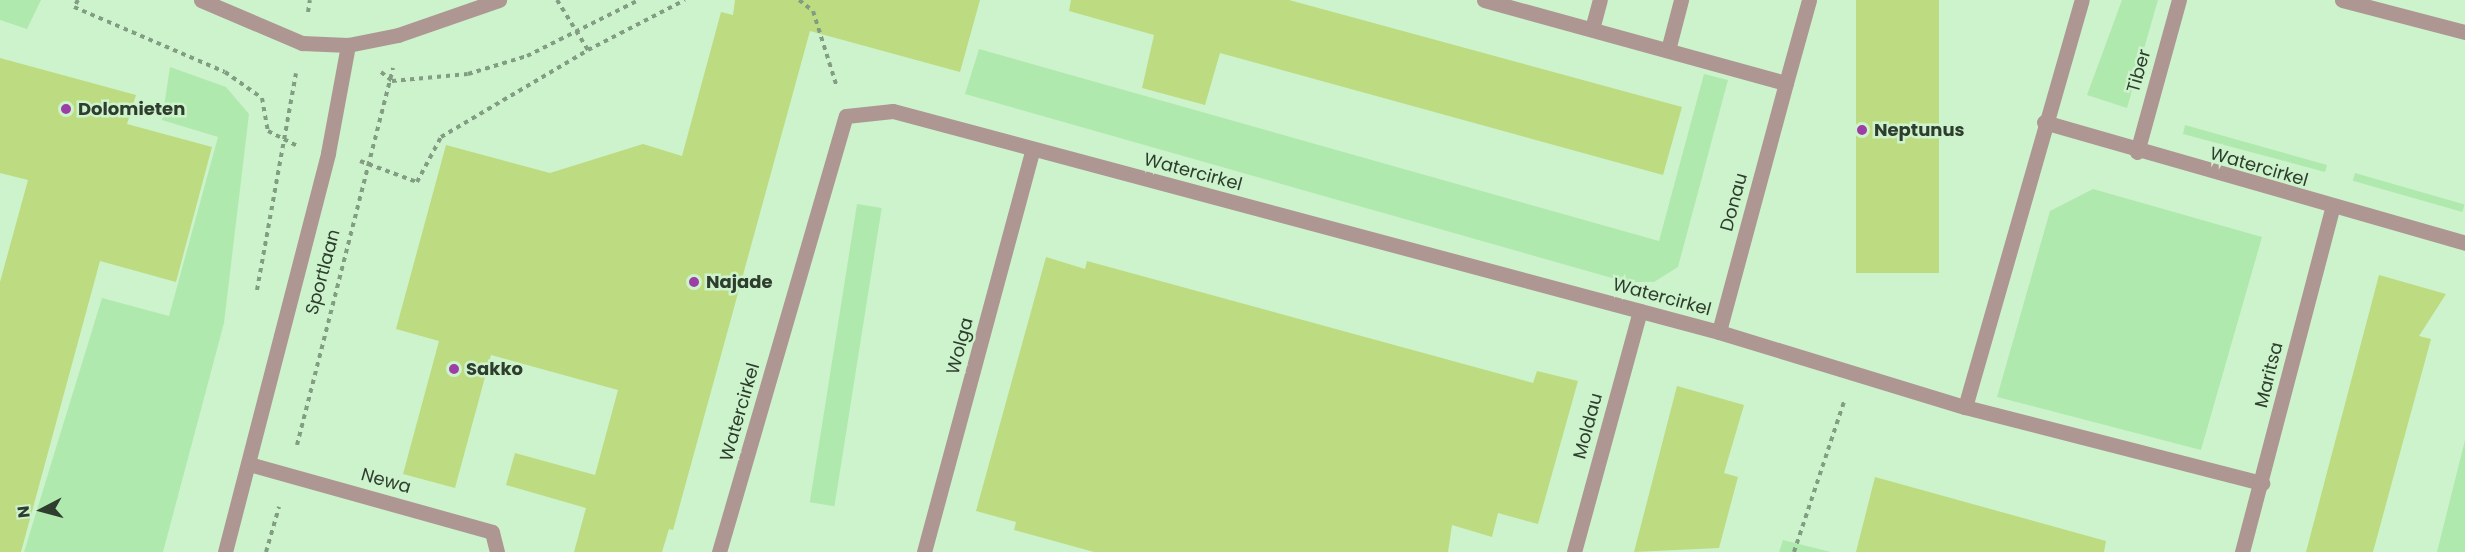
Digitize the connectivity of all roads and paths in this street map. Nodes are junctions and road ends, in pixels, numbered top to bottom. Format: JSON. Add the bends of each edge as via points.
{"nodes":[{"id":1,"x":201,"y":0,"type":"edge"},
{"id":2,"x":500,"y":0,"type":"edge"},
{"id":3,"x":557,"y":0,"type":"edge"},
{"id":4,"x":639,"y":0,"type":"edge"},
{"id":5,"x":685,"y":0,"type":"edge"},
{"id":6,"x":799,"y":0,"type":"edge"},
{"id":7,"x":1484,"y":0,"type":"edge"},
{"id":8,"x":1600,"y":0,"type":"edge"},
{"id":9,"x":1681,"y":0,"type":"edge"},
{"id":10,"x":1809,"y":0,"type":"edge"},
{"id":11,"x":2082,"y":0,"type":"edge"},
{"id":12,"x":2179,"y":0,"type":"edge"},
{"id":13,"x":2342,"y":0,"type":"edge"},
{"id":14,"x":1592,"y":29,"type":"junction"},
{"id":15,"x":576,"y":30,"type":"junction"},
{"id":16,"x":2465,"y":32,"type":"edge"},
{"id":17,"x":399,"y":35,"type":"junction"},
{"id":18,"x":302,"y":43,"type":"junction"},
{"id":19,"x":348,"y":45,"type":"junction"},
{"id":20,"x":1668,"y":50,"type":"junction"},
{"id":21,"x":392,"y":81,"type":"junction"},
{"id":22,"x":1786,"y":83,"type":"junction"},
{"id":23,"x":846,"y":117,"type":"junction"},
{"id":24,"x":2044,"y":122,"type":"junction"},
{"id":25,"x":283,"y":142,"type":"dead end"},
{"id":26,"x":1033,"y":149,"type":"junction"},
{"id":27,"x":2137,"y":152,"type":"junction"},
{"id":28,"x":2332,"y":208,"type":"junction"},
{"id":29,"x":2465,"y":243,"type":"edge"},
{"id":30,"x":1640,"y":311,"type":"junction"},
{"id":31,"x":1719,"y":332,"type":"junction"},
{"id":32,"x":1855,"y":370,"type":"junction"},
{"id":33,"x":1965,"y":407,"type":"junction"},
{"id":34,"x":249,"y":464,"type":"junction"},
{"id":35,"x":289,"y":474,"type":"junction"},
{"id":36,"x":2262,"y":483,"type":"junction"},
{"id":37,"x":225,"y":552,"type":"edge"},
{"id":38,"x":266,"y":552,"type":"edge"},
{"id":39,"x":497,"y":552,"type":"edge"},
{"id":40,"x":719,"y":552,"type":"edge"},
{"id":41,"x":924,"y":552,"type":"edge"},
{"id":42,"x":1574,"y":552,"type":"edge"},
{"id":43,"x":1794,"y":552,"type":"edge"},
{"id":44,"x":2242,"y":552,"type":"edge"}],
"edges":[{"from":1,"to":18,"type":"street"},
{"from":2,"to":17,"type":"street"},
{"from":3,"to":15,"type":"path"},
{"from":4,"to":15,"type":"path"},
{"from":5,"to":15,"type":"path","via":[[588,50]]},
{"from":6,"to":23,"type":"path","via":[[813,11]]},
{"from":7,"to":14,"type":"street"},
{"from":8,"to":14,"type":"street"},
{"from":9,"to":20,"type":"street"},
{"from":10,"to":22,"type":"street","name":"Donau"},
{"from":11,"to":24,"type":"street"},
{"from":12,"to":27,"type":"street","name":"Tiber"},
{"from":13,"to":16,"type":"street"},
{"from":14,"to":20,"type":"street"},
{"from":15,"to":21,"type":"path","via":[[527,56],[468,74]]},
{"from":17,"to":19,"type":"street"},
{"from":17,"to":21,"type":"path","name":"Sportlaan"},
{"from":18,"to":19,"type":"street"},
{"from":18,"to":25,"type":"path"},
{"from":19,"to":21,"type":"path"},
{"from":19,"to":34,"type":"street","name":"Sportlaan","via":[[328,153]]},
{"from":20,"to":22,"type":"street"},
{"from":21,"to":35,"type":"path","name":"Sportlaan"},
{"from":22,"to":31,"type":"street","name":"Donau"},
{"from":23,"to":26,"type":"street","name":"Watercirkel","via":[[893,111]]},
{"from":23,"to":40,"type":"street","name":"Watercirkel"},
{"from":24,"to":27,"type":"street","name":"Watercirkel"},
{"from":24,"to":33,"type":"street"},
{"from":26,"to":30,"type":"street","name":"Watercirkel"},
{"from":26,"to":41,"type":"street","name":"Wolga"},
{"from":27,"to":28,"type":"street","name":"Watercirkel"},
{"from":28,"to":29,"type":"street","name":"Watercirkel"},
{"from":28,"to":36,"type":"street","name":"Maritsa"},
{"from":30,"to":31,"type":"street","name":"Watercirkel"},
{"from":30,"to":42,"type":"street","name":"Moldau"},
{"from":31,"to":32,"type":"street","name":"Watercirkel"},
{"from":32,"to":33,"type":"street","name":"Watercirkel"},
{"from":32,"to":43,"type":"path"},
{"from":33,"to":36,"type":"street","name":"Watercirkel"},
{"from":34,"to":35,"type":"street","name":"Newa"},
{"from":34,"to":37,"type":"street","name":"Sportlaan"},
{"from":35,"to":38,"type":"path","name":"Sportlaan"},
{"from":35,"to":39,"type":"street","name":"Newa","via":[[492,532]]},
{"from":36,"to":44,"type":"street","name":"Maritsa"}]}
